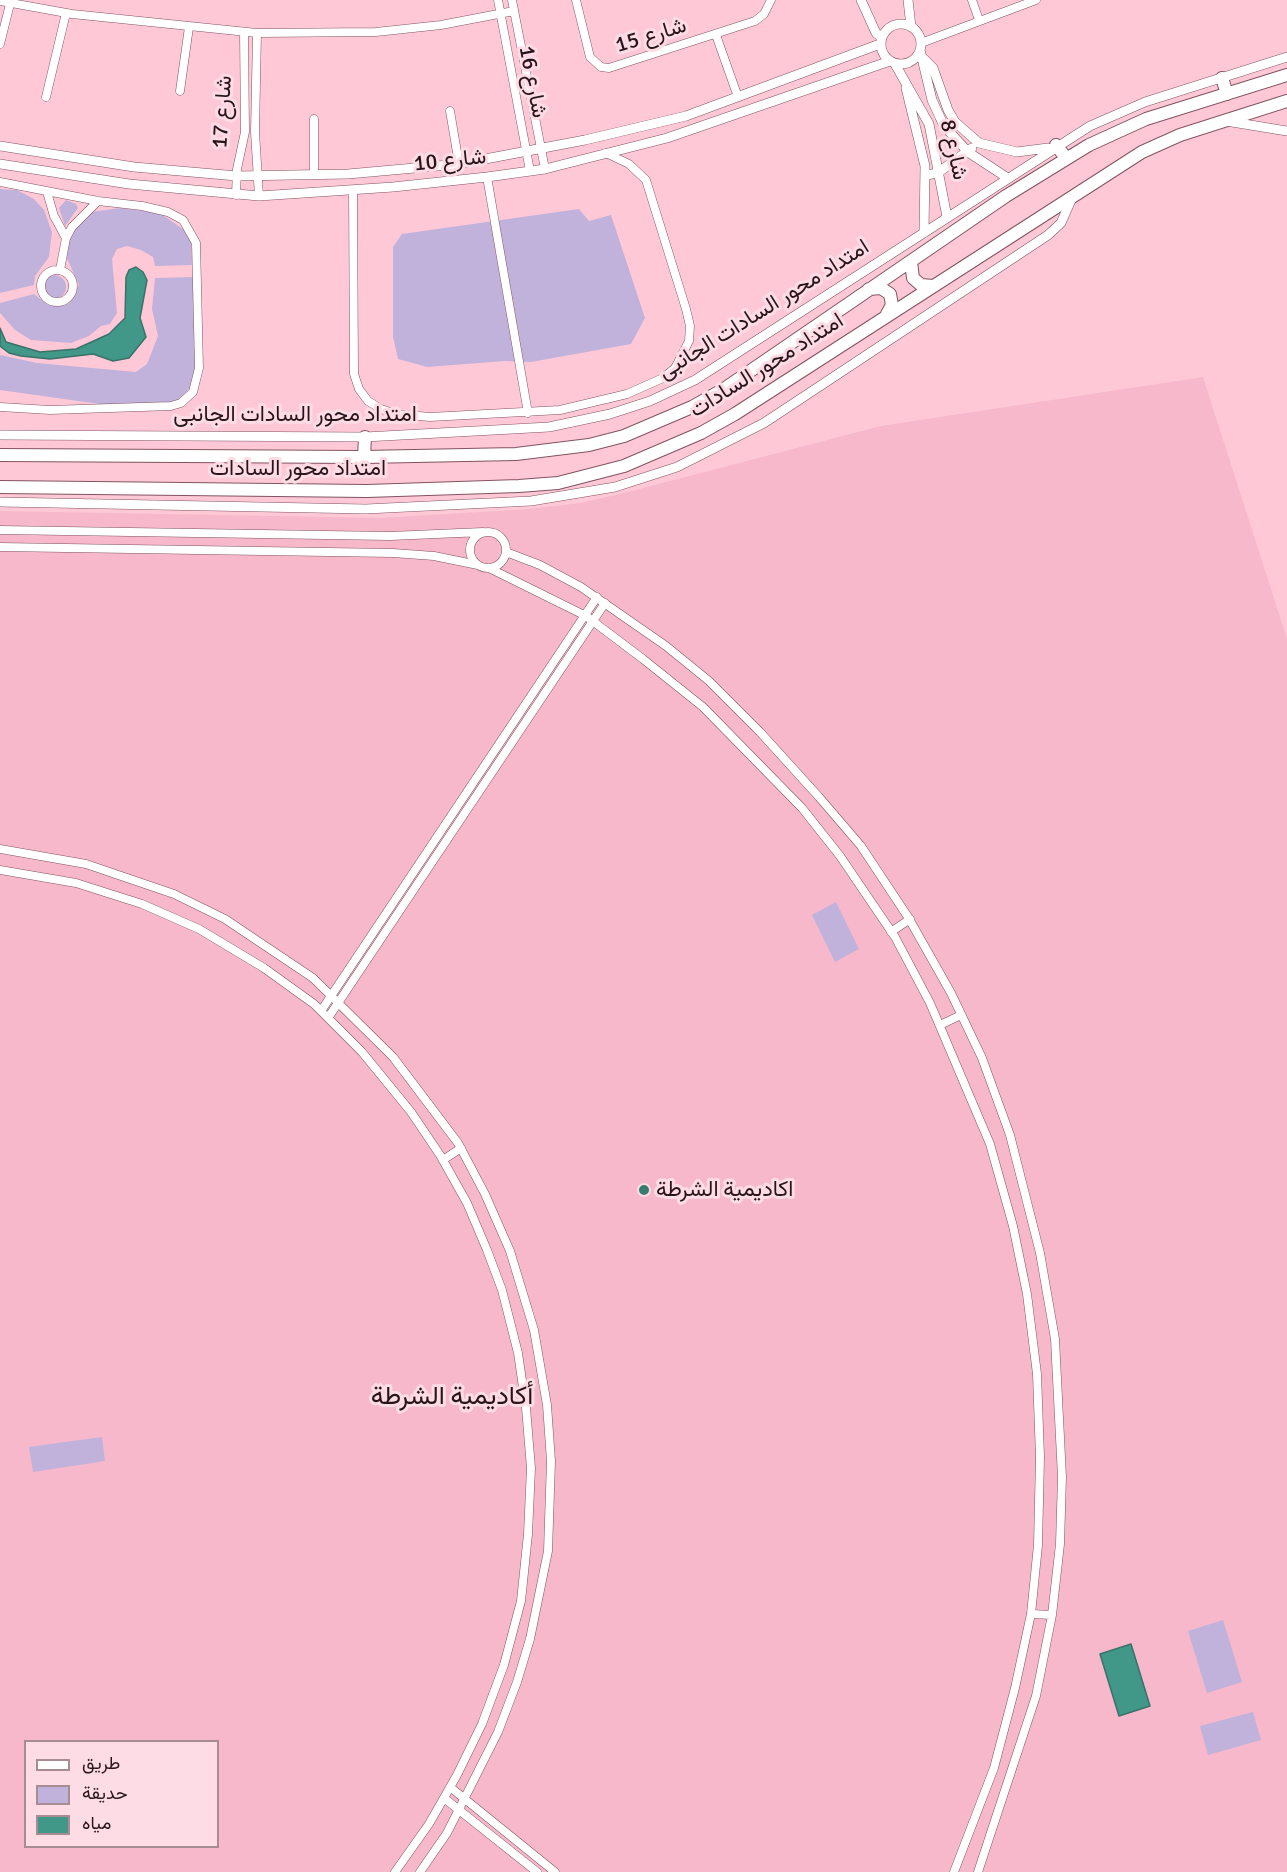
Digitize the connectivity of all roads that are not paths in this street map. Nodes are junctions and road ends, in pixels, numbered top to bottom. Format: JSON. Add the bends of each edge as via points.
{"nodes":[{"id":1,"x":498,"y":0,"type":"edge"},
{"id":2,"x":512,"y":0,"type":"edge"},
{"id":3,"x":576,"y":0,"type":"edge"},
{"id":4,"x":771,"y":0,"type":"edge"},
{"id":5,"x":861,"y":0,"type":"edge"},
{"id":6,"x":908,"y":0,"type":"edge"},
{"id":7,"x":972,"y":0,"type":"edge"},
{"id":8,"x":1036,"y":0,"type":"edge"},
{"id":9,"x":0,"y":2,"type":"edge"},
{"id":10,"x":11,"y":2,"type":"edge"},
{"id":11,"x":514,"y":11,"type":"junction"},
{"id":12,"x":66,"y":13,"type":"junction"},
{"id":13,"x":501,"y":14,"type":"junction"},
{"id":14,"x":979,"y":20,"type":"junction"},
{"id":15,"x":189,"y":27,"type":"junction"},
{"id":16,"x":911,"y":27,"type":"junction"},
{"id":17,"x":244,"y":32,"type":"junction"},
{"id":18,"x":257,"y":33,"type":"junction"},
{"id":19,"x":716,"y":35,"type":"junction"},
{"id":20,"x":881,"y":41,"type":"junction"},
{"id":21,"x":0,"y":45,"type":"edge"},
{"id":22,"x":921,"y":50,"type":"junction"},
{"id":23,"x":1287,"y":57,"type":"edge"},
{"id":24,"x":892,"y":62,"type":"junction"},
{"id":25,"x":1287,"y":75,"type":"edge"},
{"id":26,"x":1222,"y":78,"type":"junction"},
{"id":27,"x":904,"y":83,"type":"junction"},
{"id":28,"x":180,"y":91,"type":"dead end"},
{"id":29,"x":1227,"y":94,"type":"junction"},
{"id":30,"x":46,"y":97,"type":"dead end"},
{"id":31,"x":738,"y":97,"type":"junction"},
{"id":32,"x":1287,"y":101,"type":"edge"},
{"id":33,"x":450,"y":111,"type":"dead end"},
{"id":34,"x":314,"y":119,"type":"dead end"},
{"id":35,"x":1223,"y":121,"type":"junction"},
{"id":36,"x":1287,"y":131,"type":"edge"},
{"id":37,"x":979,"y":143,"type":"junction"},
{"id":38,"x":1056,"y":145,"type":"junction"},
{"id":39,"x":0,"y":146,"type":"edge"},
{"id":40,"x":540,"y":149,"type":"junction"},
{"id":41,"x":527,"y":151,"type":"junction"},
{"id":42,"x":968,"y":152,"type":"junction"},
{"id":43,"x":606,"y":153,"type":"junction"},
{"id":44,"x":1066,"y":158,"type":"junction"},
{"id":45,"x":0,"y":164,"type":"edge"},
{"id":46,"x":459,"y":164,"type":"junction"},
{"id":47,"x":545,"y":169,"type":"junction"},
{"id":48,"x":530,"y":171,"type":"junction"},
{"id":49,"x":939,"y":171,"type":"junction"},
{"id":50,"x":314,"y":174,"type":"junction"},
{"id":51,"x":237,"y":176,"type":"junction"},
{"id":52,"x":925,"y":176,"type":"junction"},
{"id":53,"x":259,"y":177,"type":"junction"},
{"id":54,"x":487,"y":177,"type":"junction"},
{"id":55,"x":1006,"y":177,"type":"junction"},
{"id":56,"x":0,"y":182,"type":"edge"},
{"id":57,"x":353,"y":190,"type":"junction"},
{"id":58,"x":47,"y":192,"type":"junction"},
{"id":59,"x":236,"y":195,"type":"junction"},
{"id":60,"x":259,"y":196,"type":"junction"},
{"id":61,"x":1072,"y":198,"type":"junction"},
{"id":62,"x":98,"y":201,"type":"junction"},
{"id":63,"x":947,"y":217,"type":"junction"},
{"id":64,"x":924,"y":233,"type":"junction"},
{"id":65,"x":66,"y":238,"type":"junction"},
{"id":66,"x":911,"y":262,"type":"junction"},
{"id":67,"x":60,"y":270,"type":"junction"},
{"id":68,"x":933,"y":286,"type":"junction"},
{"id":69,"x":869,"y":289,"type":"junction"},
{"id":70,"x":886,"y":315,"type":"junction"},
{"id":71,"x":0,"y":407,"type":"edge"},
{"id":72,"x":528,"y":413,"type":"junction"},
{"id":73,"x":0,"y":435,"type":"edge"},
{"id":74,"x":365,"y":436,"type":"junction"},
{"id":75,"x":0,"y":455,"type":"edge"},
{"id":76,"x":364,"y":457,"type":"junction"},
{"id":77,"x":0,"y":487,"type":"edge"},
{"id":78,"x":0,"y":502,"type":"edge"},
{"id":79,"x":0,"y":530,"type":"edge"},
{"id":80,"x":483,"y":532,"type":"junction"},
{"id":81,"x":0,"y":547,"type":"edge"},
{"id":82,"x":506,"y":552,"type":"junction"},
{"id":83,"x":478,"y":564,"type":"junction"},
{"id":84,"x":489,"y":568,"type":"junction"},
{"id":85,"x":597,"y":597,"type":"junction"},
{"id":86,"x":605,"y":603,"type":"junction"},
{"id":87,"x":586,"y":616,"type":"junction"},
{"id":88,"x":594,"y":622,"type":"junction"},
{"id":89,"x":0,"y":849,"type":"edge"},
{"id":90,"x":0,"y":870,"type":"edge"},
{"id":91,"x":910,"y":919,"type":"junction"},
{"id":92,"x":891,"y":932,"type":"junction"},
{"id":93,"x":331,"y":995,"type":"junction"},
{"id":94,"x":339,"y":1002,"type":"junction"},
{"id":95,"x":321,"y":1011,"type":"junction"},
{"id":96,"x":961,"y":1015,"type":"junction"},
{"id":97,"x":328,"y":1018,"type":"junction"},
{"id":98,"x":940,"y":1025,"type":"junction"},
{"id":99,"x":461,"y":1148,"type":"junction"},
{"id":100,"x":443,"y":1160,"type":"junction"},
{"id":101,"x":1031,"y":1614,"type":"junction"},
{"id":102,"x":1052,"y":1615,"type":"junction"},
{"id":103,"x":450,"y":1787,"type":"junction"},
{"id":104,"x":444,"y":1798,"type":"junction"},
{"id":105,"x":465,"y":1799,"type":"junction"},
{"id":106,"x":459,"y":1810,"type":"junction"},
{"id":107,"x":395,"y":1872,"type":"edge"},
{"id":108,"x":420,"y":1872,"type":"edge"},
{"id":109,"x":537,"y":1872,"type":"edge"},
{"id":110,"x":555,"y":1872,"type":"edge"},
{"id":111,"x":954,"y":1872,"type":"edge"},
{"id":112,"x":978,"y":1872,"type":"edge"}],
"edges":[{"from":1,"to":13,"type":"street","name":"شارع 16"},
{"from":2,"to":11,"type":"street","name":"شارع 16"},
{"from":3,"to":19,"type":"street","name":"شارع 15","via":[[590,57],[601,67],[620,65]]},
{"from":4,"to":19,"type":"street","name":"شارع 15","via":[[764,14],[754,21]]},
{"from":5,"to":20,"type":"street"},
{"from":6,"to":16,"type":"street"},
{"from":7,"to":14,"type":"street"},
{"from":8,"to":14,"type":"street"},
{"from":9,"to":10,"type":"street"},
{"from":10,"to":12,"type":"street"},
{"from":10,"to":21,"type":"street"},
{"from":11,"to":13,"type":"street"},
{"from":11,"to":40,"type":"street","name":"شارع 16"},
{"from":12,"to":15,"type":"street"},
{"from":12,"to":30,"type":"street"},
{"from":13,"to":18,"type":"street","via":[[376,32]]},
{"from":13,"to":41,"type":"street","name":"شارع 16"},
{"from":14,"to":22,"type":"street"},
{"from":15,"to":17,"type":"street"},
{"from":15,"to":28,"type":"street"},
{"from":16,"to":20,"type":"street","via":[[896,24],[888,28]]},
{"from":16,"to":22,"type":"street","via":[[917,33]]},
{"from":17,"to":18,"type":"street"},
{"from":17,"to":51,"type":"street","name":"شارع 17","via":[[245,132]]},
{"from":18,"to":53,"type":"street","name":"شارع 17","via":[[255,132]]},
{"from":19,"to":31,"type":"street"},
{"from":20,"to":24,"type":"street","via":[[885,56]]},
{"from":20,"to":31,"type":"street","name":"شارع 10"},
{"from":22,"to":24,"type":"street","via":[[908,63]]},
{"from":22,"to":37,"type":"street","via":[[933,68],[955,122]]},
{"from":22,"to":42,"type":"street","name":"شارع 8","via":[[936,111]]},
{"from":23,"to":26,"type":"street","name":"امتداد محور السادات الجانبى"},
{"from":24,"to":27,"type":"street","name":"شارع 8"},
{"from":24,"to":43,"type":"street","name":"شارع 10","via":[[734,117]]},
{"from":25,"to":29,"type":"main road","name":"امتداد محور السادات"},
{"from":26,"to":29,"type":"main road"},
{"from":26,"to":38,"type":"street","name":"امتداد محور السادات الجانبى","via":[[1115,115]]},
{"from":27,"to":49,"type":"street","name":"شارع 8","via":[[929,124]]},
{"from":27,"to":52,"type":"street","via":[[920,140]]},
{"from":29,"to":44,"type":"main road","name":"امتداد محور السادات","via":[[1125,127]]},
{"from":31,"to":40,"type":"street","name":"شارع 10","via":[[660,122]]},
{"from":32,"to":35,"type":"main road","name":"امتداد محور السادات"},
{"from":33,"to":46,"type":"street"},
{"from":34,"to":50,"type":"street"},
{"from":35,"to":36,"type":"street"},
{"from":35,"to":61,"type":"main road","name":"امتداد محور السادات","via":[[1142,152]]},
{"from":37,"to":38,"type":"street","via":[[1017,152]]},
{"from":37,"to":42,"type":"street"},
{"from":38,"to":44,"type":"main road"},
{"from":38,"to":55,"type":"street","name":"امتداد محور السادات الجانبى"},
{"from":39,"to":51,"type":"street","name":"شارع 10","via":[[134,167]]},
{"from":40,"to":41,"type":"street","name":"شارع 10"},
{"from":40,"to":47,"type":"street","name":"شارع 16"},
{"from":41,"to":46,"type":"street","name":"شارع 10"},
{"from":41,"to":48,"type":"street","name":"شارع 16"},
{"from":42,"to":49,"type":"street"},
{"from":42,"to":55,"type":"street","name":"شارع 8"},
{"from":43,"to":47,"type":"street","name":"شارع 10"},
{"from":43,"to":72,"type":"street","via":[[630,164],[646,180],[686,309],[689,341],[675,368],[649,385],[596,403]]},
{"from":44,"to":66,"type":"main road","name":"امتداد محور السادات"},
{"from":45,"to":59,"type":"street","name":"شارع 10","via":[[129,184]]},
{"from":46,"to":50,"type":"street","name":"شارع 10"},
{"from":47,"to":48,"type":"street","name":"شارع 10"},
{"from":48,"to":54,"type":"street","name":"شارع 10"},
{"from":49,"to":52,"type":"street"},
{"from":49,"to":63,"type":"street","name":"شارع 8"},
{"from":50,"to":53,"type":"street","name":"شارع 10"},
{"from":51,"to":53,"type":"street","name":"شارع 10"},
{"from":51,"to":59,"type":"street","name":"شارع 17"},
{"from":52,"to":64,"type":"street"},
{"from":53,"to":60,"type":"street","name":"شارع 17"},
{"from":54,"to":57,"type":"street","name":"شارع 10"},
{"from":54,"to":72,"type":"street"},
{"from":55,"to":63,"type":"street","name":"امتداد محور السادات الجانبى"},
{"from":56,"to":58,"type":"street"},
{"from":57,"to":60,"type":"street","name":"شارع 10"},
{"from":57,"to":72,"type":"street","via":[[354,374],[368,401],[381,410],[413,416]]},
{"from":58,"to":62,"type":"street"},
{"from":58,"to":65,"type":"street"},
{"from":59,"to":60,"type":"street","name":"شارع 10"},
{"from":61,"to":68,"type":"main road","name":"امتداد محور السادات"},
{"from":61,"to":78,"type":"street","via":[[1061,223],[1048,235],[780,413],[731,442],[626,484],[552,499],[366,509]]},
{"from":62,"to":65,"type":"street","via":[[79,217]]},
{"from":62,"to":71,"type":"street","via":[[168,212],[183,220],[194,235],[198,272],[197,384],[181,403],[161,408]]},
{"from":63,"to":64,"type":"street","name":"امتداد محور السادات الجانبى"},
{"from":64,"to":74,"type":"street","name":"امتداد محور السادات الجانبى","via":[[695,380],[650,401],[549,427]]},
{"from":65,"to":67,"type":"street"},
{"from":66,"to":68,"type":"main road","via":[[911,273],[917,282]]},
{"from":66,"to":69,"type":"main road","name":"امتداد محور السادات"},
{"from":67,"to":67,"type":"street","via":[[48,272],[40,283],[43,296],[55,303],[72,292],[71,278]]},
{"from":68,"to":70,"type":"main road","name":"امتداد محور السادات"},
{"from":69,"to":70,"type":"main road","via":[[881,288],[890,294],[892,306]]},
{"from":69,"to":76,"type":"main road","name":"امتداد محور السادات","via":[[708,398],[624,436],[525,453]]},
{"from":70,"to":77,"type":"main road","name":"امتداد محور السادات","via":[[701,433],[624,466],[558,483],[367,491]]},
{"from":73,"to":74,"type":"street","name":"امتداد محور السادات الجانبى"},
{"from":74,"to":76,"type":"main road"},
{"from":75,"to":76,"type":"main road","name":"امتداد محور السادات"},
{"from":79,"to":80,"type":"street","via":[[390,536]]},
{"from":80,"to":82,"type":"street","via":[[500,536]]},
{"from":80,"to":83,"type":"street","via":[[471,544],[471,555]]},
{"from":81,"to":83,"type":"street","via":[[393,553]]},
{"from":82,"to":84,"type":"street","via":[[501,563]]},
{"from":82,"to":85,"type":"street","via":[[540,565]]},
{"from":83,"to":84,"type":"street"},
{"from":84,"to":87,"type":"street"},
{"from":85,"to":86,"type":"street"},
{"from":85,"to":87,"type":"street"},
{"from":86,"to":88,"type":"street"},
{"from":86,"to":91,"type":"street","via":[[700,674],[760,732],[861,846]]},
{"from":87,"to":88,"type":"street"},
{"from":87,"to":93,"type":"street"},
{"from":88,"to":92,"type":"street","via":[[703,707],[802,808]]},
{"from":88,"to":94,"type":"street"},
{"from":89,"to":93,"type":"street","via":[[86,864],[174,894],[265,943]]},
{"from":90,"to":95,"type":"street","via":[[76,883],[142,904],[199,929],[264,968]]},
{"from":91,"to":92,"type":"street"},
{"from":91,"to":96,"type":"street"},
{"from":92,"to":98,"type":"street"},
{"from":93,"to":94,"type":"street"},
{"from":93,"to":95,"type":"street"},
{"from":94,"to":97,"type":"street"},
{"from":94,"to":99,"type":"street","via":[[393,1057]]},
{"from":95,"to":97,"type":"street"},
{"from":96,"to":98,"type":"street"},
{"from":96,"to":102,"type":"street","via":[[982,1058],[1010,1135],[1049,1298],[1059,1383],[1062,1477]]},
{"from":97,"to":100,"type":"street","via":[[411,1112]]},
{"from":98,"to":101,"type":"street","via":[[990,1144],[1027,1294],[1037,1374],[1040,1458],[1038,1545]]},
{"from":99,"to":100,"type":"street"},
{"from":99,"to":105,"type":"street","via":[[510,1251],[534,1330],[547,1405],[550,1461],[548,1551],[530,1639],[498,1732]]},
{"from":100,"to":103,"type":"street","via":[[467,1203],[502,1290],[518,1353],[531,1468],[521,1600],[504,1665],[482,1724]]},
{"from":101,"to":102,"type":"street"},
{"from":101,"to":111,"type":"street","via":[[994,1768]]},
{"from":102,"to":112,"type":"street","via":[[1036,1696]]},
{"from":103,"to":104,"type":"street"},
{"from":103,"to":105,"type":"street"},
{"from":104,"to":106,"type":"street"},
{"from":104,"to":107,"type":"street"},
{"from":105,"to":106,"type":"street"},
{"from":105,"to":110,"type":"street"},
{"from":106,"to":108,"type":"street"},
{"from":106,"to":109,"type":"street"}]}
